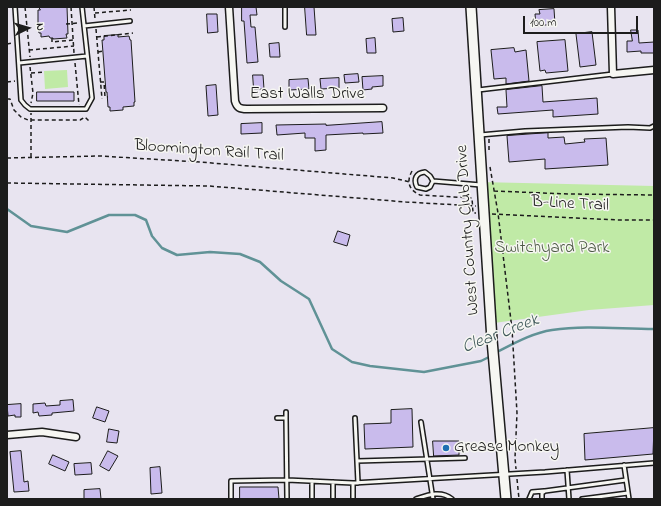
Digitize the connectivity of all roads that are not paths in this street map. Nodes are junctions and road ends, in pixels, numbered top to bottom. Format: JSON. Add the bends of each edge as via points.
{"nodes":[{"id":1,"x":15,"y":7,"type":"edge"},
{"id":2,"x":82,"y":7,"type":"edge"},
{"id":3,"x":229,"y":7,"type":"edge"},
{"id":4,"x":285,"y":7,"type":"edge"},
{"id":5,"x":471,"y":7,"type":"edge"},
{"id":6,"x":611,"y":7,"type":"edge"},
{"id":7,"x":130,"y":21,"type":"dead end"},
{"id":8,"x":84,"y":26,"type":"junction"},
{"id":9,"x":286,"y":27,"type":"dead end"},
{"id":10,"x":87,"y":56,"type":"junction"},
{"id":11,"x":19,"y":63,"type":"junction"},
{"id":12,"x":654,"y":70,"type":"edge"},
{"id":13,"x":613,"y":74,"type":"junction"},
{"id":14,"x":476,"y":90,"type":"junction"},
{"id":15,"x":383,"y":108,"type":"dead end"},
{"id":16,"x":654,"y":126,"type":"edge"},
{"id":17,"x":479,"y":136,"type":"junction"},
{"id":18,"x":433,"y":181,"type":"junction"},
{"id":19,"x":482,"y":186,"type":"junction"},
{"id":20,"x":286,"y":412,"type":"dead end"},
{"id":21,"x":277,"y":418,"type":"dead end"},
{"id":22,"x":286,"y":418,"type":"junction"},
{"id":23,"x":355,"y":418,"type":"dead end"},
{"id":24,"x":421,"y":422,"type":"dead end"},
{"id":25,"x":7,"y":435,"type":"edge"},
{"id":26,"x":76,"y":437,"type":"dead end"},
{"id":27,"x":465,"y":458,"type":"dead end"},
{"id":28,"x":427,"y":459,"type":"junction"},
{"id":29,"x":357,"y":461,"type":"junction"},
{"id":30,"x":654,"y":463,"type":"edge"},
{"id":31,"x":624,"y":465,"type":"junction"},
{"id":32,"x":567,"y":470,"type":"junction"},
{"id":33,"x":504,"y":474,"type":"junction"},
{"id":34,"x":431,"y":478,"type":"junction"},
{"id":35,"x":287,"y":480,"type":"junction"},
{"id":36,"x":626,"y":480,"type":"junction"},
{"id":37,"x":312,"y":481,"type":"junction"},
{"id":38,"x":333,"y":482,"type":"junction"},
{"id":39,"x":353,"y":483,"type":"junction"},
{"id":40,"x":358,"y":483,"type":"junction"},
{"id":41,"x":568,"y":488,"type":"junction"},
{"id":42,"x":545,"y":490,"type":"junction"},
{"id":43,"x":432,"y":493,"type":"junction"},
{"id":44,"x":628,"y":493,"type":"junction"},
{"id":45,"x":607,"y":497,"type":"edge"},
{"id":46,"x":231,"y":499,"type":"edge"},
{"id":47,"x":287,"y":499,"type":"edge"},
{"id":48,"x":312,"y":499,"type":"edge"},
{"id":49,"x":333,"y":499,"type":"edge"},
{"id":50,"x":354,"y":499,"type":"edge"},
{"id":51,"x":416,"y":499,"type":"edge"},
{"id":52,"x":433,"y":499,"type":"edge"},
{"id":53,"x":452,"y":499,"type":"edge"},
{"id":54,"x":506,"y":499,"type":"edge"},
{"id":55,"x":529,"y":499,"type":"edge"},
{"id":56,"x":542,"y":499,"type":"edge"},
{"id":57,"x":569,"y":499,"type":"edge"},
{"id":58,"x":582,"y":499,"type":"edge"},
{"id":59,"x":628,"y":499,"type":"edge"}],
"edges":[{"from":1,"to":11,"type":"lane"},
{"from":2,"to":8,"type":"lane"},
{"from":3,"to":15,"type":"street","name":"East Walls Drive","via":[[235,101],[239,108]]},
{"from":4,"to":9,"type":"lane"},
{"from":5,"to":14,"type":"main road","name":"West Country Club Drive"},
{"from":6,"to":13,"type":"street"},
{"from":7,"to":8,"type":"lane"},
{"from":8,"to":10,"type":"lane"},
{"from":10,"to":11,"type":"lane"},
{"from":10,"to":11,"type":"lane","via":[[92,98],[86,109],[30,109],[21,100]]},
{"from":12,"to":13,"type":"street"},
{"from":13,"to":14,"type":"lane"},
{"from":14,"to":17,"type":"main road","name":"West Country Club Drive"},
{"from":16,"to":17,"type":"lane"},
{"from":17,"to":19,"type":"main road","name":"West Country Club Drive"},
{"from":18,"to":18,"type":"lane","via":[[426,189],[417,187],[415,182],[416,176],[425,172]]},
{"from":18,"to":19,"type":"lane"},
{"from":19,"to":33,"type":"main road","name":"West Country Club Drive"},
{"from":20,"to":22,"type":"lane"},
{"from":21,"to":22,"type":"lane"},
{"from":22,"to":35,"type":"lane"},
{"from":23,"to":29,"type":"lane"},
{"from":24,"to":28,"type":"lane"},
{"from":25,"to":26,"type":"street","via":[[42,432]]},
{"from":27,"to":28,"type":"lane"},
{"from":28,"to":29,"type":"lane"},
{"from":28,"to":34,"type":"lane"},
{"from":29,"to":40,"type":"lane"},
{"from":30,"to":31,"type":"lane"},
{"from":31,"to":32,"type":"lane"},
{"from":31,"to":36,"type":"lane"},
{"from":32,"to":33,"type":"lane"},
{"from":32,"to":41,"type":"lane"},
{"from":33,"to":34,"type":"lane"},
{"from":33,"to":54,"type":"main road","name":"West Country Club Drive"},
{"from":34,"to":40,"type":"lane"},
{"from":34,"to":43,"type":"lane"},
{"from":35,"to":37,"type":"lane"},
{"from":35,"to":46,"type":"lane","via":[[231,481]]},
{"from":35,"to":47,"type":"lane"},
{"from":36,"to":41,"type":"lane"},
{"from":36,"to":44,"type":"lane"},
{"from":37,"to":38,"type":"lane"},
{"from":37,"to":48,"type":"lane"},
{"from":38,"to":39,"type":"lane"},
{"from":38,"to":49,"type":"lane"},
{"from":39,"to":40,"type":"lane"},
{"from":39,"to":50,"type":"lane"},
{"from":41,"to":42,"type":"lane"},
{"from":41,"to":57,"type":"lane"},
{"from":42,"to":55,"type":"lane","via":[[532,492]]},
{"from":42,"to":56,"type":"lane"},
{"from":43,"to":51,"type":"lane"},
{"from":43,"to":52,"type":"lane"},
{"from":43,"to":53,"type":"lane","via":[[446,495]]},
{"from":44,"to":45,"type":"lane"},
{"from":44,"to":59,"type":"lane"},
{"from":45,"to":58,"type":"lane"}]}
